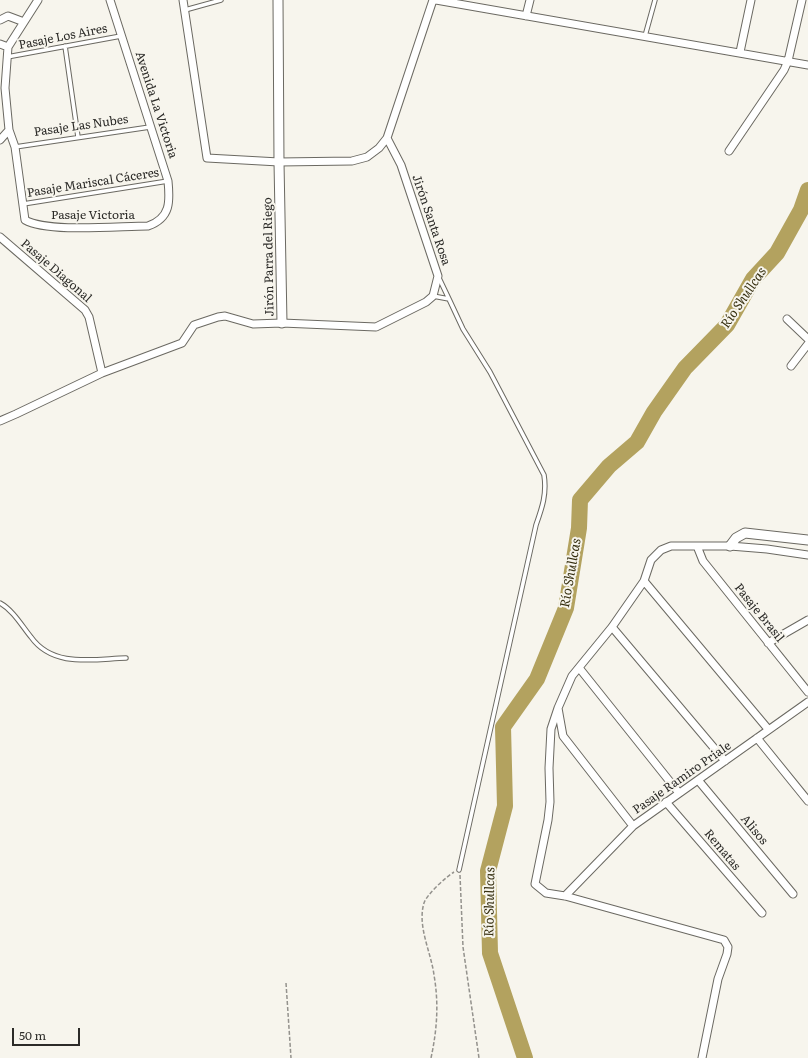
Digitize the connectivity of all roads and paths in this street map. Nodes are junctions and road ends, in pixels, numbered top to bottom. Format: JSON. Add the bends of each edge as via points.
{"nodes":[{"id":1,"x":38,"y":0,"type":"edge"},
{"id":2,"x":110,"y":0,"type":"edge"},
{"id":3,"x":183,"y":0,"type":"edge"},
{"id":4,"x":221,"y":0,"type":"edge"},
{"id":5,"x":278,"y":0,"type":"edge"},
{"id":6,"x":435,"y":0,"type":"edge"},
{"id":7,"x":530,"y":0,"type":"edge"},
{"id":8,"x":656,"y":0,"type":"edge"},
{"id":9,"x":751,"y":0,"type":"edge"},
{"id":10,"x":802,"y":0,"type":"edge"},
{"id":11,"x":184,"y":10,"type":"junction"},
{"id":12,"x":526,"y":16,"type":"junction"},
{"id":13,"x":0,"y":20,"type":"edge"},
{"id":14,"x":24,"y":22,"type":"junction"},
{"id":15,"x":122,"y":36,"type":"junction"},
{"id":16,"x":645,"y":36,"type":"junction"},
{"id":17,"x":0,"y":44,"type":"edge"},
{"id":18,"x":65,"y":46,"type":"junction"},
{"id":19,"x":8,"y":47,"type":"junction"},
{"id":20,"x":740,"y":52,"type":"junction"},
{"id":21,"x":6,"y":58,"type":"junction"},
{"id":22,"x":788,"y":61,"type":"junction"},
{"id":23,"x":808,"y":65,"type":"edge"},
{"id":24,"x":151,"y":127,"type":"junction"},
{"id":25,"x":9,"y":130,"type":"junction"},
{"id":26,"x":78,"y":137,"type":"junction"},
{"id":27,"x":387,"y":138,"type":"junction"},
{"id":28,"x":0,"y":140,"type":"edge"},
{"id":29,"x":15,"y":146,"type":"junction"},
{"id":30,"x":729,"y":151,"type":"dead end"},
{"id":31,"x":279,"y":162,"type":"junction"},
{"id":32,"x":168,"y":181,"type":"junction"},
{"id":33,"x":22,"y":204,"type":"junction"},
{"id":34,"x":163,"y":218,"type":"joint"},
{"id":35,"x":0,"y":237,"type":"edge"},
{"id":36,"x":438,"y":276,"type":"junction"},
{"id":37,"x":433,"y":296,"type":"junction"},
{"id":38,"x":449,"y":299,"type":"junction"},
{"id":39,"x":787,"y":319,"type":"dead end"},
{"id":40,"x":282,"y":322,"type":"junction"},
{"id":41,"x":808,"y":339,"type":"edge"},
{"id":42,"x":808,"y":344,"type":"edge"},
{"id":43,"x":791,"y":366,"type":"dead end"},
{"id":44,"x":102,"y":373,"type":"junction"},
{"id":45,"x":0,"y":420,"type":"edge"},
{"id":46,"x":808,"y":540,"type":"edge"},
{"id":47,"x":697,"y":546,"type":"junction"},
{"id":48,"x":730,"y":546,"type":"junction"},
{"id":49,"x":808,"y":555,"type":"edge"},
{"id":50,"x":644,"y":582,"type":"junction"},
{"id":51,"x":0,"y":603,"type":"edge"},
{"id":52,"x":808,"y":620,"type":"edge"},
{"id":53,"x":612,"y":627,"type":"junction"},
{"id":54,"x":768,"y":643,"type":"junction"},
{"id":55,"x":126,"y":658,"type":"dead end"},
{"id":56,"x":580,"y":668,"type":"junction"},
{"id":57,"x":808,"y":692,"type":"edge"},
{"id":58,"x":808,"y":702,"type":"edge"},
{"id":59,"x":558,"y":708,"type":"junction"},
{"id":60,"x":768,"y":730,"type":"junction"},
{"id":61,"x":757,"y":738,"type":"junction"},
{"id":62,"x":725,"y":761,"type":"junction"},
{"id":63,"x":698,"y":780,"type":"junction"},
{"id":64,"x":678,"y":793,"type":"junction"},
{"id":65,"x":808,"y":801,"type":"edge"},
{"id":66,"x":666,"y":802,"type":"junction"},
{"id":67,"x":633,"y":826,"type":"junction"},
{"id":68,"x":459,"y":870,"type":"junction"},
{"id":69,"x":793,"y":894,"type":"dead end"},
{"id":70,"x":565,"y":896,"type":"junction"},
{"id":71,"x":762,"y":913,"type":"dead end"},
{"id":72,"x":286,"y":983,"type":"dead end"},
{"id":73,"x":290,"y":1058,"type":"edge"},
{"id":74,"x":431,"y":1058,"type":"edge"},
{"id":75,"x":478,"y":1058,"type":"edge"},
{"id":76,"x":702,"y":1058,"type":"edge"}],
"edges":[{"from":1,"to":14,"type":"street"},
{"from":2,"to":15,"type":"street","name":"Avenida La Victoria"},
{"from":3,"to":11,"type":"street"},
{"from":4,"to":11,"type":"lane"},
{"from":5,"to":31,"type":"street","name":"Jirón Parra del Riego"},
{"from":6,"to":12,"type":"street"},
{"from":6,"to":27,"type":"street"},
{"from":7,"to":12,"type":"street"},
{"from":8,"to":16,"type":"lane"},
{"from":9,"to":20,"type":"street"},
{"from":10,"to":22,"type":"street"},
{"from":11,"to":31,"type":"street","via":[[207,158]]},
{"from":12,"to":16,"type":"street"},
{"from":13,"to":14,"type":"street","via":[[8,16]]},
{"from":14,"to":19,"type":"street"},
{"from":15,"to":18,"type":"lane","name":"Pasaje Los Aires"},
{"from":15,"to":24,"type":"street","name":"Avenida La Victoria"},
{"from":16,"to":20,"type":"street"},
{"from":17,"to":19,"type":"street"},
{"from":18,"to":21,"type":"lane","name":"Pasaje Los Aires"},
{"from":18,"to":26,"type":"lane"},
{"from":19,"to":21,"type":"street"},
{"from":20,"to":22,"type":"street"},
{"from":21,"to":25,"type":"street","via":[[5,88]]},
{"from":22,"to":23,"type":"street"},
{"from":22,"to":30,"type":"street","via":[[776,85]]},
{"from":24,"to":26,"type":"lane","name":"Pasaje Las Nubes"},
{"from":24,"to":32,"type":"street","name":"Avenida La Victoria"},
{"from":25,"to":28,"type":"street"},
{"from":25,"to":29,"type":"street"},
{"from":26,"to":29,"type":"lane","name":"Pasaje Las Nubes"},
{"from":27,"to":31,"type":"street","via":[[367,158],[352,161]]},
{"from":27,"to":36,"type":"street","name":"Jirón Santa Rosa","via":[[401,165]]},
{"from":29,"to":33,"type":"street"},
{"from":31,"to":40,"type":"street","name":"Jirón Parra del Riego"},
{"from":32,"to":33,"type":"lane","name":"Pasaje Mariscal Cáceres"},
{"from":32,"to":34,"type":"street","name":"Avenida La Victoria","via":[[168,208]]},
{"from":33,"to":34,"type":"street","name":"Pasaje Victoria","via":[[23,217],[28,222],[48,227],[148,226],[158,223]]},
{"from":35,"to":44,"type":"street","name":"Pasaje Diagonal","via":[[85,310],[89,317]]},
{"from":36,"to":37,"type":"street","name":"Jirón Santa Rosa"},
{"from":36,"to":38,"type":"lane"},
{"from":37,"to":38,"type":"lane"},
{"from":37,"to":40,"type":"street","via":[[376,327]]},
{"from":38,"to":68,"type":"lane","via":[[544,475],[546,485],[546,497],[536,525]]},
{"from":39,"to":41,"type":"street"},
{"from":40,"to":44,"type":"street","name":"Jirón Parra del Riego","via":[[253,324],[225,316],[218,317],[194,326],[182,343]]},
{"from":42,"to":43,"type":"street"},
{"from":44,"to":45,"type":"street","name":"Jirón Parra del Riego"},
{"from":46,"to":48,"type":"street","via":[[745,533],[736,538]]},
{"from":47,"to":48,"type":"street"},
{"from":47,"to":50,"type":"street","via":[[671,546],[661,550],[651,560]]},
{"from":47,"to":54,"type":"street","name":"Pasaje Brasil","via":[[703,562]]},
{"from":48,"to":49,"type":"street"},
{"from":50,"to":53,"type":"street"},
{"from":50,"to":60,"type":"street"},
{"from":51,"to":55,"type":"lane","via":[[8,608],[46,652],[76,660]]},
{"from":52,"to":54,"type":"street"},
{"from":53,"to":56,"type":"street"},
{"from":53,"to":62,"type":"street"},
{"from":54,"to":57,"type":"street","name":"Pasaje Brasil"},
{"from":56,"to":59,"type":"street","via":[[572,676]]},
{"from":56,"to":64,"type":"street"},
{"from":58,"to":60,"type":"street","name":"Pasaje Ramiro Priale"},
{"from":59,"to":67,"type":"street","name":"Pasaje Ramiro Priale","via":[[563,736],[568,744]]},
{"from":59,"to":70,"type":"street","via":[[551,729],[548,820],[535,880],[542,891]]},
{"from":60,"to":61,"type":"street","name":"Pasaje Ramiro Priale"},
{"from":61,"to":62,"type":"street","name":"Pasaje Ramiro Priale"},
{"from":61,"to":65,"type":"street"},
{"from":62,"to":63,"type":"street","name":"Pasaje Ramiro Priale"},
{"from":63,"to":64,"type":"street","name":"Pasaje Ramiro Priale"},
{"from":63,"to":69,"type":"street","name":"Alisos"},
{"from":64,"to":66,"type":"street","name":"Pasaje Ramiro Priale"},
{"from":66,"to":67,"type":"street","name":"Pasaje Ramiro Priale"},
{"from":66,"to":71,"type":"street","name":"Rematas"},
{"from":67,"to":70,"type":"street"},
{"from":68,"to":74,"type":"path","via":[[446,877],[424,901],[422,916],[434,975],[438,1014]]},
{"from":68,"to":75,"type":"path","via":[[463,947]]},
{"from":70,"to":76,"type":"street","via":[[724,940],[728,946],[727,954],[718,979]]},
{"from":72,"to":73,"type":"path"}]}
